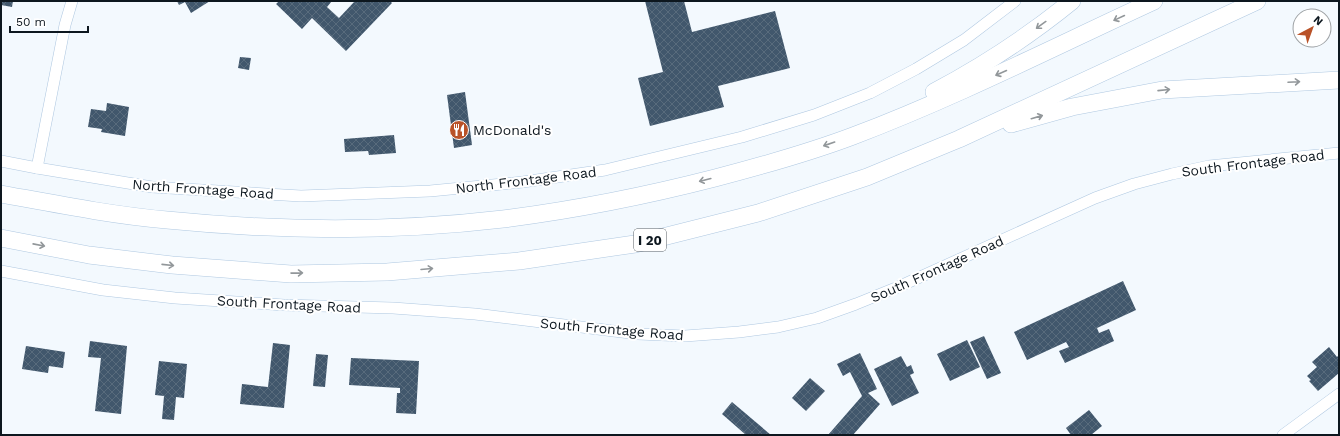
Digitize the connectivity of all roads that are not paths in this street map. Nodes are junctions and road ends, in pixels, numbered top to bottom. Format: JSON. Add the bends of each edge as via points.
{"nodes":[{"id":1,"x":72,"y":1,"type":"edge"},
{"id":2,"x":1015,"y":1,"type":"edge"},
{"id":3,"x":1072,"y":1,"type":"edge"},
{"id":4,"x":1154,"y":1,"type":"edge"},
{"id":5,"x":1257,"y":1,"type":"edge"},
{"id":6,"x":1339,"y":80,"type":"edge"},
{"id":7,"x":851,"y":136,"type":"junction"},
{"id":8,"x":959,"y":139,"type":"junction"},
{"id":9,"x":1339,"y":153,"type":"edge"},
{"id":10,"x":1,"y":161,"type":"edge"},
{"id":11,"x":37,"y":168,"type":"junction"},
{"id":12,"x":1,"y":194,"type":"edge"},
{"id":13,"x":1,"y":238,"type":"edge"},
{"id":14,"x":1,"y":271,"type":"edge"},
{"id":15,"x":1339,"y":394,"type":"edge"},
{"id":16,"x":1283,"y":435,"type":"edge"}],
"edges":[{"from":1,"to":11,"type":"street"},
{"from":2,"to":11,"type":"street","name":"North Frontage Road","via":[[964,40],[870,93],[814,115],[742,137],[605,170],[523,182],[430,191],[301,196],[152,187]]},
{"from":3,"to":7,"type":"highway","one_way":true,"via":[[1003,51],[945,86]]},
{"from":4,"to":7,"type":"highway","one_way":true,"via":[[1008,70]]},
{"from":5,"to":8,"type":"highway","number":"I 20"},
{"from":8,"to":6,"type":"highway","one_way":true,"via":[[1072,107],[1162,90]]},
{"from":7,"to":12,"type":"highway","one_way":true,"via":[[773,163],[670,189],[511,218],[421,226],[238,226],[80,209]]},
{"from":13,"to":8,"type":"highway","number":"I 20","one_way":true,"via":[[89,255],[164,265],[291,274],[387,272],[519,261],[635,244],[758,213],[867,177]]},
{"from":9,"to":14,"type":"street","name":"South Frontage Road","via":[[1209,166],[1134,184],[1095,198],[898,288],[856,304],[817,318],[739,332],[685,336],[638,334],[475,314],[175,298],[104,290]]},
{"from":10,"to":11,"type":"street","name":"North Frontage Road"},
{"from":15,"to":16,"type":"street"}]}
